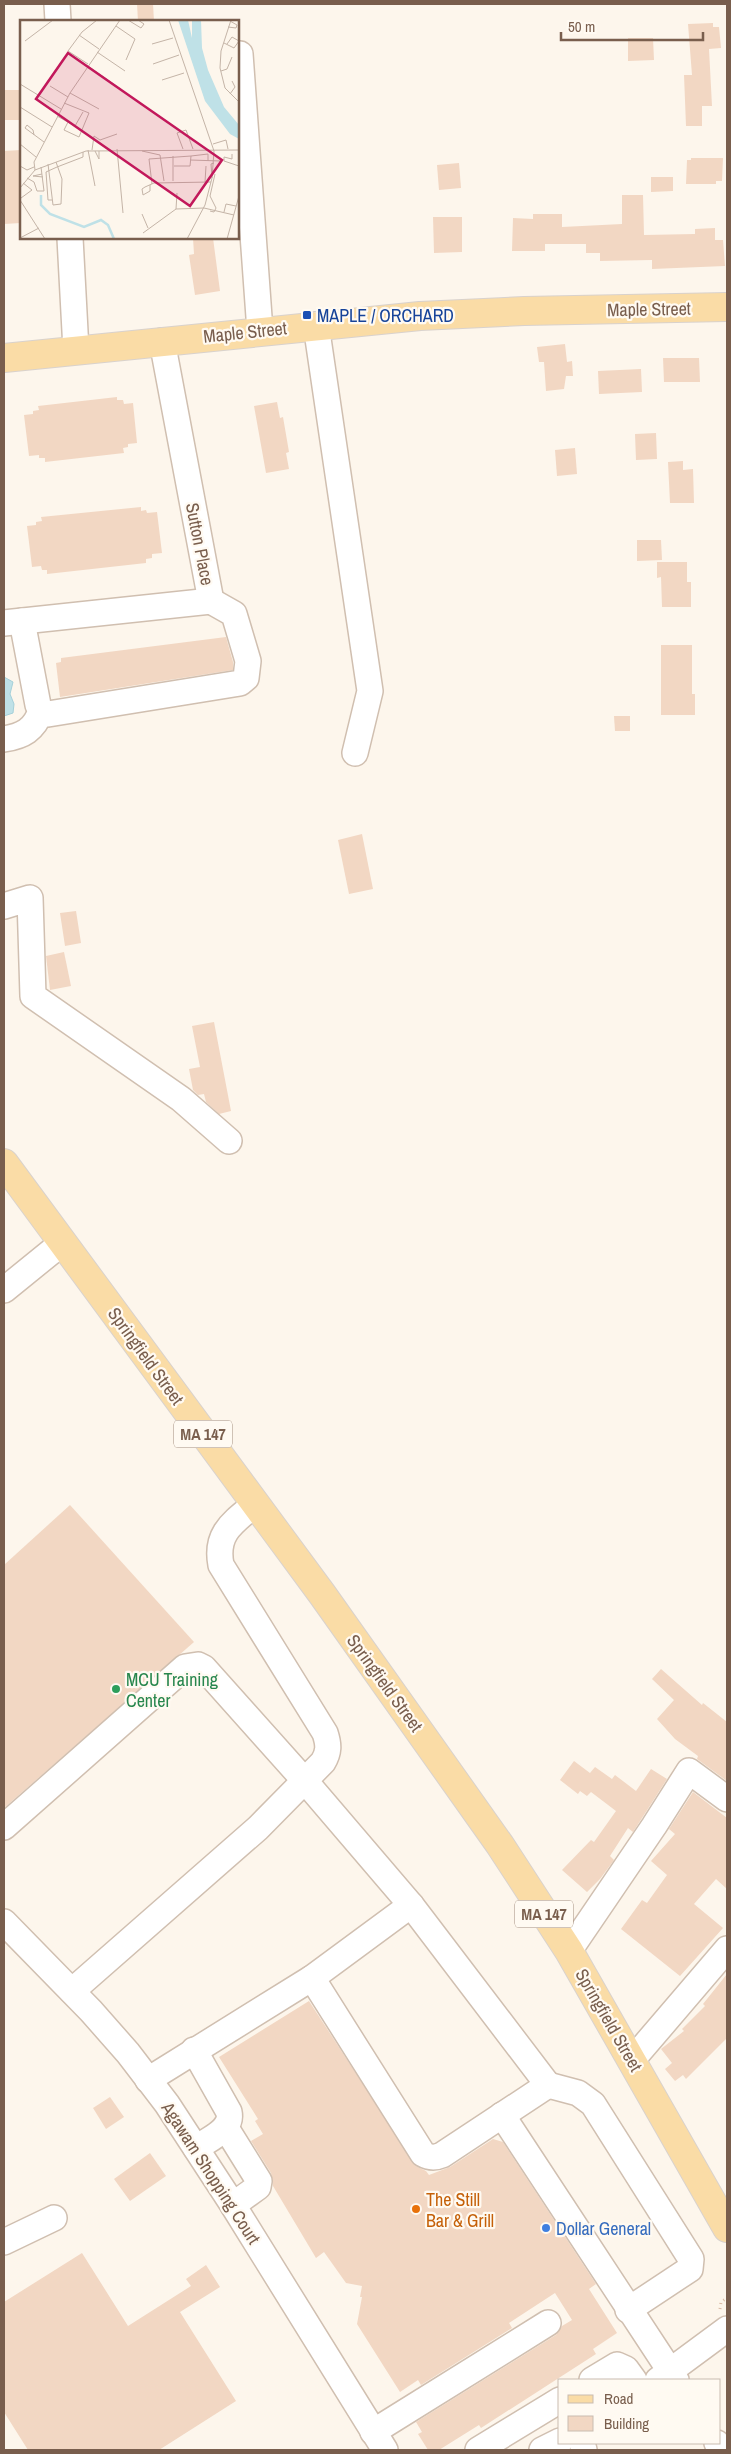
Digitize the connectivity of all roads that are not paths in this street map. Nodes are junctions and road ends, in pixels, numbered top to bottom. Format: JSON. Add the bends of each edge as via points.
{"nodes":[{"id":1,"x":57,"y":4,"type":"edge"},
{"id":2,"x":58,"y":20,"type":"edge"},
{"id":3,"x":240,"y":54,"type":"dead end"},
{"id":4,"x":70,"y":239,"type":"edge"},
{"id":5,"x":727,"y":307,"type":"edge"},
{"id":6,"x":316,"y":325,"type":"junction"},
{"id":7,"x":260,"y":331,"type":"junction"},
{"id":8,"x":162,"y":341,"type":"junction"},
{"id":9,"x":76,"y":350,"type":"junction"},
{"id":10,"x":4,"y":358,"type":"edge"},
{"id":11,"x":211,"y":601,"type":"junction"},
{"id":12,"x":13,"y":622,"type":"edge"},
{"id":13,"x":41,"y":711,"type":"junction"},
{"id":14,"x":4,"y":739,"type":"edge"},
{"id":15,"x":355,"y":753,"type":"dead end"},
{"id":16,"x":4,"y":906,"type":"edge"},
{"id":17,"x":229,"y":1141,"type":"dead end"},
{"id":18,"x":4,"y":1163,"type":"edge"},
{"id":19,"x":62,"y":1243,"type":"junction"},
{"id":20,"x":4,"y":1290,"type":"edge"},
{"id":21,"x":254,"y":1504,"type":"junction"},
{"id":22,"x":305,"y":1780,"type":"junction"},
{"id":23,"x":727,"y":1799,"type":"edge"},
{"id":24,"x":4,"y":1827,"type":"edge"},
{"id":25,"x":410,"y":1906,"type":"junction"},
{"id":26,"x":4,"y":1922,"type":"edge"},
{"id":27,"x":727,"y":1948,"type":"edge"},
{"id":28,"x":569,"y":1951,"type":"junction"},
{"id":29,"x":312,"y":1978,"type":"junction"},
{"id":30,"x":72,"y":1991,"type":"junction"},
{"id":31,"x":194,"y":2050,"type":"junction"},
{"id":32,"x":633,"y":2059,"type":"junction"},
{"id":33,"x":148,"y":2080,"type":"junction"},
{"id":34,"x":548,"y":2085,"type":"junction"},
{"id":35,"x":502,"y":2114,"type":"junction"},
{"id":36,"x":226,"y":2128,"type":"junction"},
{"id":37,"x":196,"y":2148,"type":"junction"},
{"id":38,"x":232,"y":2205,"type":"junction"},
{"id":39,"x":54,"y":2218,"type":"dead end"},
{"id":40,"x":727,"y":2228,"type":"edge"},
{"id":41,"x":4,"y":2242,"type":"edge"},
{"id":42,"x":628,"y":2310,"type":"junction"},
{"id":43,"x":548,"y":2323,"type":"dead end"},
{"id":44,"x":727,"y":2329,"type":"edge"},
{"id":45,"x":668,"y":2377,"type":"edge"},
{"id":46,"x":594,"y":2379,"type":"edge"},
{"id":47,"x":633,"y":2379,"type":"edge"},
{"id":48,"x":558,"y":2401,"type":"edge"},
{"id":49,"x":379,"y":2441,"type":"edge"},
{"id":50,"x":558,"y":2442,"type":"edge"},
{"id":51,"x":478,"y":2450,"type":"edge"},
{"id":52,"x":542,"y":2450,"type":"edge"}],
"edges":[{"from":1,"to":2,"type":"street"},
{"from":3,"to":7,"type":"street"},
{"from":4,"to":9,"type":"street"},
{"from":5,"to":6,"type":"main road","name":"Maple Street","via":[[524,311]]},
{"from":6,"to":7,"type":"main road","name":"Maple Street"},
{"from":6,"to":15,"type":"street","via":[[370,691]]},
{"from":7,"to":8,"type":"main road","name":"Maple Street"},
{"from":8,"to":9,"type":"main road","name":"Maple Street"},
{"from":8,"to":11,"type":"street","name":"Sutton Place"},
{"from":9,"to":10,"type":"main road","name":"Maple Street"},
{"from":11,"to":12,"type":"street","name":"Sutton Place"},
{"from":11,"to":13,"type":"street","via":[[234,614],[248,661],[246,678],[240,683],[48,714]]},
{"from":12,"to":13,"type":"street"},
{"from":13,"to":14,"type":"street","via":[[36,725],[20,737]]},
{"from":16,"to":17,"type":"street","via":[[30,898],[33,996],[181,1099]]},
{"from":18,"to":19,"type":"main road","name":"Springfield Street","number":"MA 147"},
{"from":19,"to":20,"type":"street"},
{"from":19,"to":21,"type":"main road","name":"Springfield Street","number":"MA 147"},
{"from":21,"to":22,"type":"street","via":[[229,1526],[218,1552],[221,1565],[325,1733],[329,1745],[327,1755]]},
{"from":21,"to":28,"type":"main road","name":"Springfield Street","number":"MA 147","via":[[457,1783]]},
{"from":22,"to":24,"type":"street","via":[[204,1668],[192,1664]]},
{"from":22,"to":25,"type":"street"},
{"from":22,"to":30,"type":"street","via":[[231,1853]]},
{"from":23,"to":28,"type":"street","via":[[689,1771]]},
{"from":25,"to":29,"type":"street"},
{"from":25,"to":34,"type":"street"},
{"from":26,"to":30,"type":"street","name":"Agawam Shopping Court"},
{"from":27,"to":32,"type":"street"},
{"from":28,"to":32,"type":"main road","name":"Springfield Street","number":"MA 147"},
{"from":29,"to":31,"type":"street"},
{"from":29,"to":35,"type":"street","via":[[423,2154],[437,2157]]},
{"from":30,"to":33,"type":"street","name":"Agawam Shopping Court"},
{"from":31,"to":33,"type":"street"},
{"from":31,"to":36,"type":"street","via":[[229,2112]]},
{"from":32,"to":40,"type":"main road","name":"Springfield Street","number":"MA 147"},
{"from":33,"to":37,"type":"street","name":"Agawam Shopping Court"},
{"from":34,"to":35,"type":"street"},
{"from":34,"to":42,"type":"street","via":[[578,2093],[593,2104],[691,2259],[690,2269]]},
{"from":35,"to":42,"type":"street"},
{"from":36,"to":37,"type":"street"},
{"from":36,"to":38,"type":"street","via":[[259,2181],[258,2187]]},
{"from":37,"to":38,"type":"street","name":"Agawam Shopping Court"},
{"from":38,"to":49,"type":"street","name":"Agawam Shopping Court"},
{"from":39,"to":41,"type":"street"},
{"from":42,"to":45,"type":"street"},
{"from":43,"to":49,"type":"street"},
{"from":44,"to":45,"type":"street"},
{"from":46,"to":47,"type":"street","via":[[617,2366],[626,2369]]},
{"from":48,"to":51,"type":"street"},
{"from":50,"to":52,"type":"street"}]}
